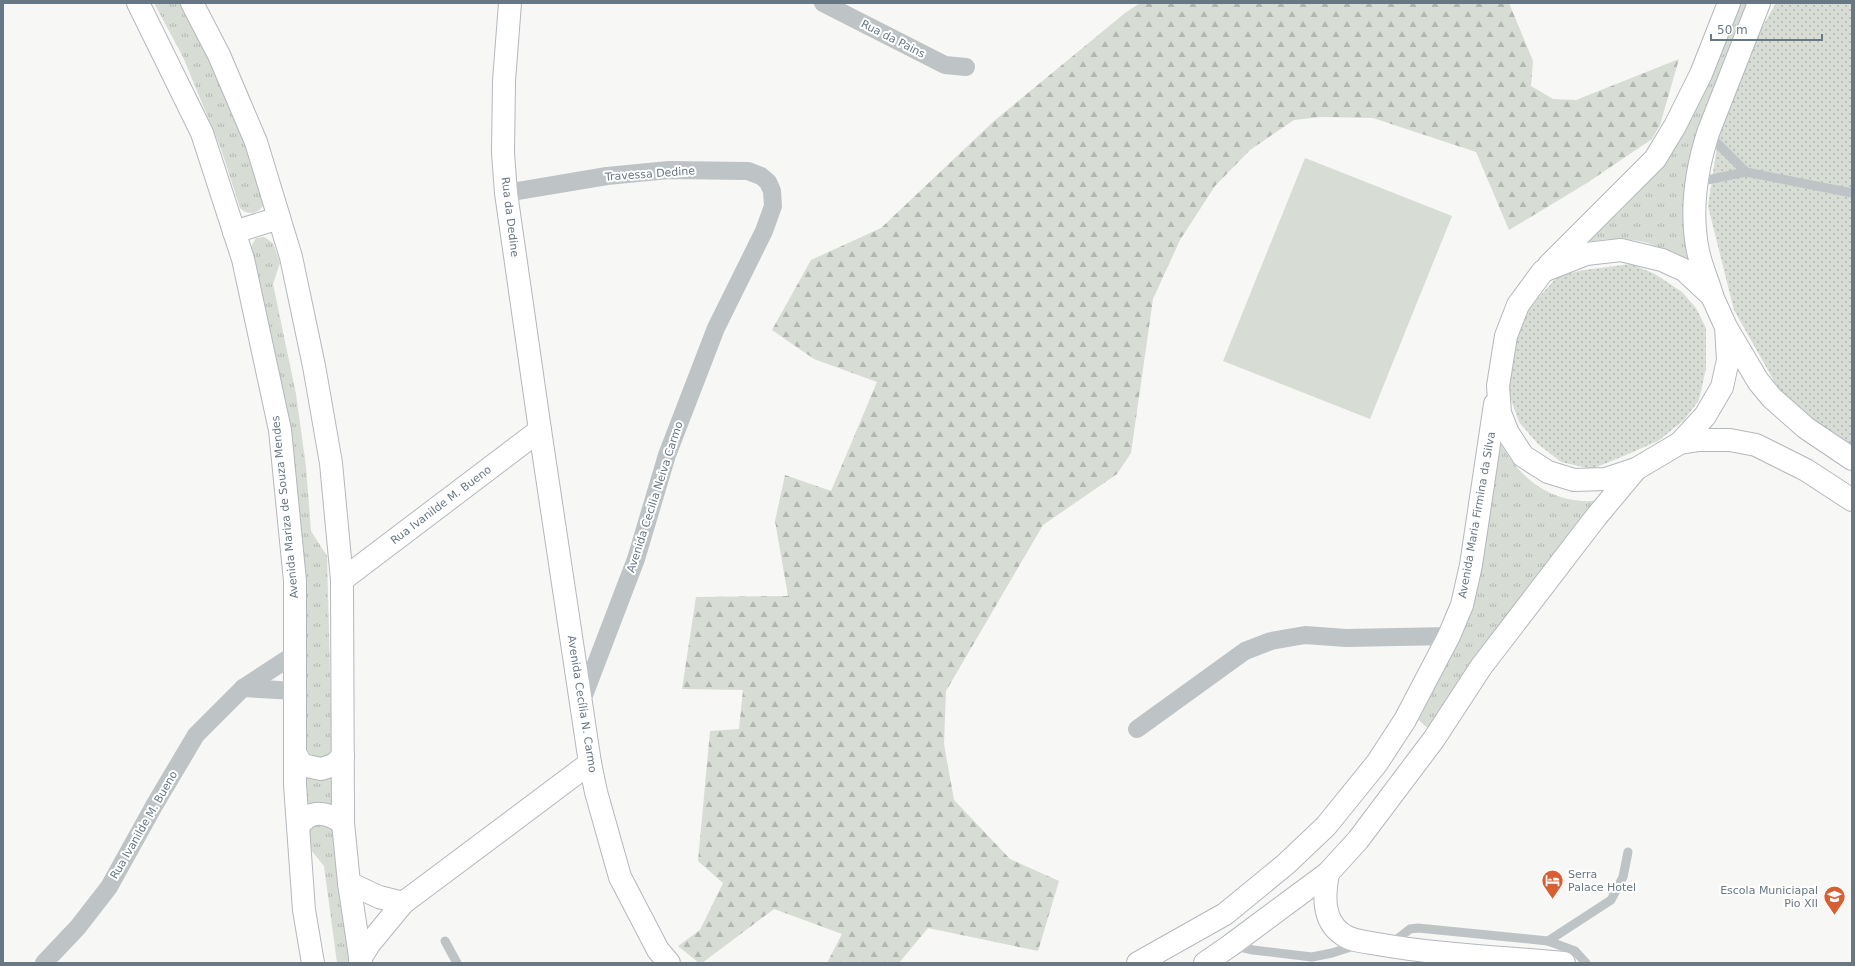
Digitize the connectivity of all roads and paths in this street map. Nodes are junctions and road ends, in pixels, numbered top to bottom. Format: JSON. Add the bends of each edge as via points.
{"nodes":[{"id":1,"x":138,"y":3,"type":"edge"},
{"id":2,"x":192,"y":3,"type":"edge"},
{"id":3,"x":510,"y":3,"type":"edge"},
{"id":4,"x":823,"y":3,"type":"edge"},
{"id":5,"x":1729,"y":3,"type":"edge"},
{"id":6,"x":1759,"y":3,"type":"edge"},
{"id":7,"x":966,"y":68,"type":"dead end"},
{"id":8,"x":1708,"y":133,"type":"junction"},
{"id":9,"x":1746,"y":172,"type":"junction"},
{"id":10,"x":1697,"y":182,"type":"junction"},
{"id":11,"x":506,"y":193,"type":"junction"},
{"id":12,"x":1852,"y":193,"type":"edge"},
{"id":13,"x":773,"y":206,"type":"joint"},
{"id":14,"x":279,"y":218,"type":"junction"},
{"id":15,"x":234,"y":232,"type":"junction"},
{"id":16,"x":1543,"y":271,"type":"junction"},
{"id":17,"x":1712,"y":296,"type":"junction"},
{"id":18,"x":1726,"y":327,"type":"junction"},
{"id":19,"x":1498,"y":386,"type":"junction"},
{"id":20,"x":540,"y":430,"type":"junction"},
{"id":21,"x":1680,"y":443,"type":"junction"},
{"id":22,"x":1852,"y":459,"type":"edge"},
{"id":23,"x":1636,"y":469,"type":"junction"},
{"id":24,"x":1852,"y":500,"type":"edge"},
{"id":25,"x":342,"y":580,"type":"junction"},
{"id":26,"x":1449,"y":636,"type":"junction"},
{"id":27,"x":295,"y":654,"type":"junction"},
{"id":28,"x":242,"y":688,"type":"junction"},
{"id":29,"x":295,"y":691,"type":"junction"},
{"id":30,"x":582,"y":703,"type":"junction"},
{"id":31,"x":1405,"y":720,"type":"junction"},
{"id":32,"x":1137,"y":729,"type":"dead end"},
{"id":33,"x":1434,"y":739,"type":"junction"},
{"id":34,"x":295,"y":753,"type":"junction"},
{"id":35,"x":343,"y":756,"type":"junction"},
{"id":36,"x":590,"y":763,"type":"junction"},
{"id":37,"x":343,"y":823,"type":"junction"},
{"id":38,"x":298,"y":827,"type":"junction"},
{"id":39,"x":1628,"y":852,"type":"dead end"},
{"id":40,"x":1328,"y":873,"type":"junction"},
{"id":41,"x":349,"y":883,"type":"junction"},
{"id":42,"x":403,"y":903,"type":"junction"},
{"id":43,"x":1224,"y":914,"type":"junction"},
{"id":44,"x":1237,"y":940,"type":"junction"},
{"id":45,"x":445,"y":941,"type":"dead end"},
{"id":46,"x":1548,"y":941,"type":"junction"},
{"id":47,"x":1378,"y":944,"type":"junction"},
{"id":48,"x":1497,"y":960,"type":"edge"},
{"id":49,"x":360,"y":961,"type":"edge"},
{"id":50,"x":44,"y":963,"type":"edge"},
{"id":51,"x":313,"y":963,"type":"edge"},
{"id":52,"x":457,"y":963,"type":"edge"},
{"id":53,"x":669,"y":963,"type":"edge"},
{"id":54,"x":1138,"y":963,"type":"edge"},
{"id":55,"x":1205,"y":963,"type":"edge"},
{"id":56,"x":1564,"y":963,"type":"edge"},
{"id":57,"x":1586,"y":963,"type":"edge"}],
"edges":[{"from":1,"to":15,"type":"main road","name":"Avenida Mariza de Souza Mendes","via":[[202,133]]},
{"from":2,"to":14,"type":"main road","via":[[219,55],[256,142]]},
{"from":3,"to":11,"type":"main road","name":"Rua da Dedine","via":[[504,81],[503,153]]},
{"from":4,"to":7,"type":"street","name":"Rua da Pains","via":[[945,65]]},
{"from":5,"to":16,"type":"main road","via":[[1701,74],[1675,126],[1654,159]]},
{"from":6,"to":8,"type":"main road"},
{"from":8,"to":9,"type":"lane"},
{"from":8,"to":10,"type":"main road"},
{"from":9,"to":10,"type":"lane"},
{"from":9,"to":12,"type":"lane"},
{"from":10,"to":17,"type":"main road","via":[[1694,208],[1698,251]]},
{"from":11,"to":13,"type":"street","name":"Travessa Dedine","via":[[607,176],[669,170],[748,171],[768,182],[772,191]]},
{"from":11,"to":20,"type":"main road","name":"Rua da Dedine"},
{"from":13,"to":30,"type":"street","name":"Avenida Cecilia Neiva Carmo","via":[[764,231],[716,328],[693,384],[667,455],[636,559]]},
{"from":14,"to":15,"type":"main road"},
{"from":14,"to":25,"type":"main road","via":[[291,257],[331,463]]},
{"from":15,"to":27,"type":"main road","name":"Avenida Mariza de Souza Mendes","via":[[243,259],[280,430],[295,581]]},
{"from":16,"to":17,"type":"main road","via":[[1586,254],[1621,250],[1662,260],[1684,270]]},
{"from":16,"to":19,"type":"main road","via":[[1518,305],[1506,336]]},
{"from":17,"to":18,"type":"main road"},
{"from":18,"to":21,"type":"main road","via":[[1728,360],[1722,387],[1705,416]]},
{"from":18,"to":22,"type":"main road","via":[[1758,381],[1772,398],[1806,428]]},
{"from":19,"to":23,"type":"main road","via":[[1500,413],[1508,433],[1523,456],[1548,472],[1574,480],[1590,480],[1606,479]]},
{"from":19,"to":26,"type":"main road","name":"Avenida Maria Firmina da Silva","via":[[1470,565],[1462,605]]},
{"from":20,"to":25,"type":"main road","name":"Rua Ivanilde M. Bueno"},
{"from":20,"to":30,"type":"main road","name":"Avenida Cecília N. Carmo"},
{"from":21,"to":23,"type":"main road"},
{"from":21,"to":24,"type":"main road","via":[[1730,440],[1756,445],[1806,470]]},
{"from":23,"to":33,"type":"main road","via":[[1481,667]]},
{"from":25,"to":35,"type":"main road"},
{"from":26,"to":31,"type":"main road","name":"Avenida Maria Firmina da Silva"},
{"from":26,"to":32,"type":"street","via":[[1353,638],[1304,635],[1271,641],[1245,651]]},
{"from":27,"to":28,"type":"street","name":"Rua Ivanilde M. Bueno"},
{"from":27,"to":29,"type":"main road","name":"Avenida Mariza de Souza Mendes"},
{"from":28,"to":29,"type":"street"},
{"from":28,"to":50,"type":"street","name":"Rua Ivanilde M. Bueno","via":[[196,735],[109,887],[78,927]]},
{"from":29,"to":34,"type":"main road","name":"Avenida Mariza de Souza Mendes"},
{"from":30,"to":36,"type":"main road","name":"Avenida Cecília N. Carmo"},
{"from":31,"to":33,"type":"main road"},
{"from":31,"to":43,"type":"main road","name":"Avenida Maria Firmina da Silva","via":[[1377,763],[1326,826],[1286,864]]},
{"from":33,"to":40,"type":"main road","via":[[1358,840]]},
{"from":34,"to":35,"type":"main road","via":[[301,763],[321,769],[334,765]]},
{"from":34,"to":38,"type":"main road","name":"Avenida Mariza de Souza Mendes"},
{"from":35,"to":37,"type":"main road"},
{"from":36,"to":42,"type":"main road"},
{"from":36,"to":53,"type":"main road","name":"Avenida Cecília N. Carmo","via":[[620,877],[658,950]]},
{"from":37,"to":38,"type":"main road","via":[[322,814],[303,819]]},
{"from":37,"to":41,"type":"main road"},
{"from":38,"to":51,"type":"main road","name":"Avenida Mariza de Souza Mendes","via":[[304,910]]},
{"from":39,"to":46,"type":"lane","via":[[1623,877],[1611,900]]},
{"from":40,"to":44,"type":"main road"},
{"from":40,"to":47,"type":"main road","via":[[1324,895],[1327,914],[1334,927],[1343,936]]},
{"from":41,"to":42,"type":"main road","via":[[379,897]]},
{"from":41,"to":49,"type":"main road"},
{"from":42,"to":49,"type":"main road","via":[[370,943]]},
{"from":43,"to":44,"type":"main road"},
{"from":43,"to":54,"type":"main road","name":"Avenida Maria Firmina da Silva"},
{"from":44,"to":47,"type":"lane","via":[[1253,950],[1312,957]]},
{"from":44,"to":55,"type":"main road"},
{"from":45,"to":52,"type":"lane"},
{"from":46,"to":47,"type":"lane","via":[[1418,928]]},
{"from":46,"to":57,"type":"lane","via":[[1575,950]]},
{"from":47,"to":48,"type":"main road"},
{"from":48,"to":56,"type":"main road"}]}
